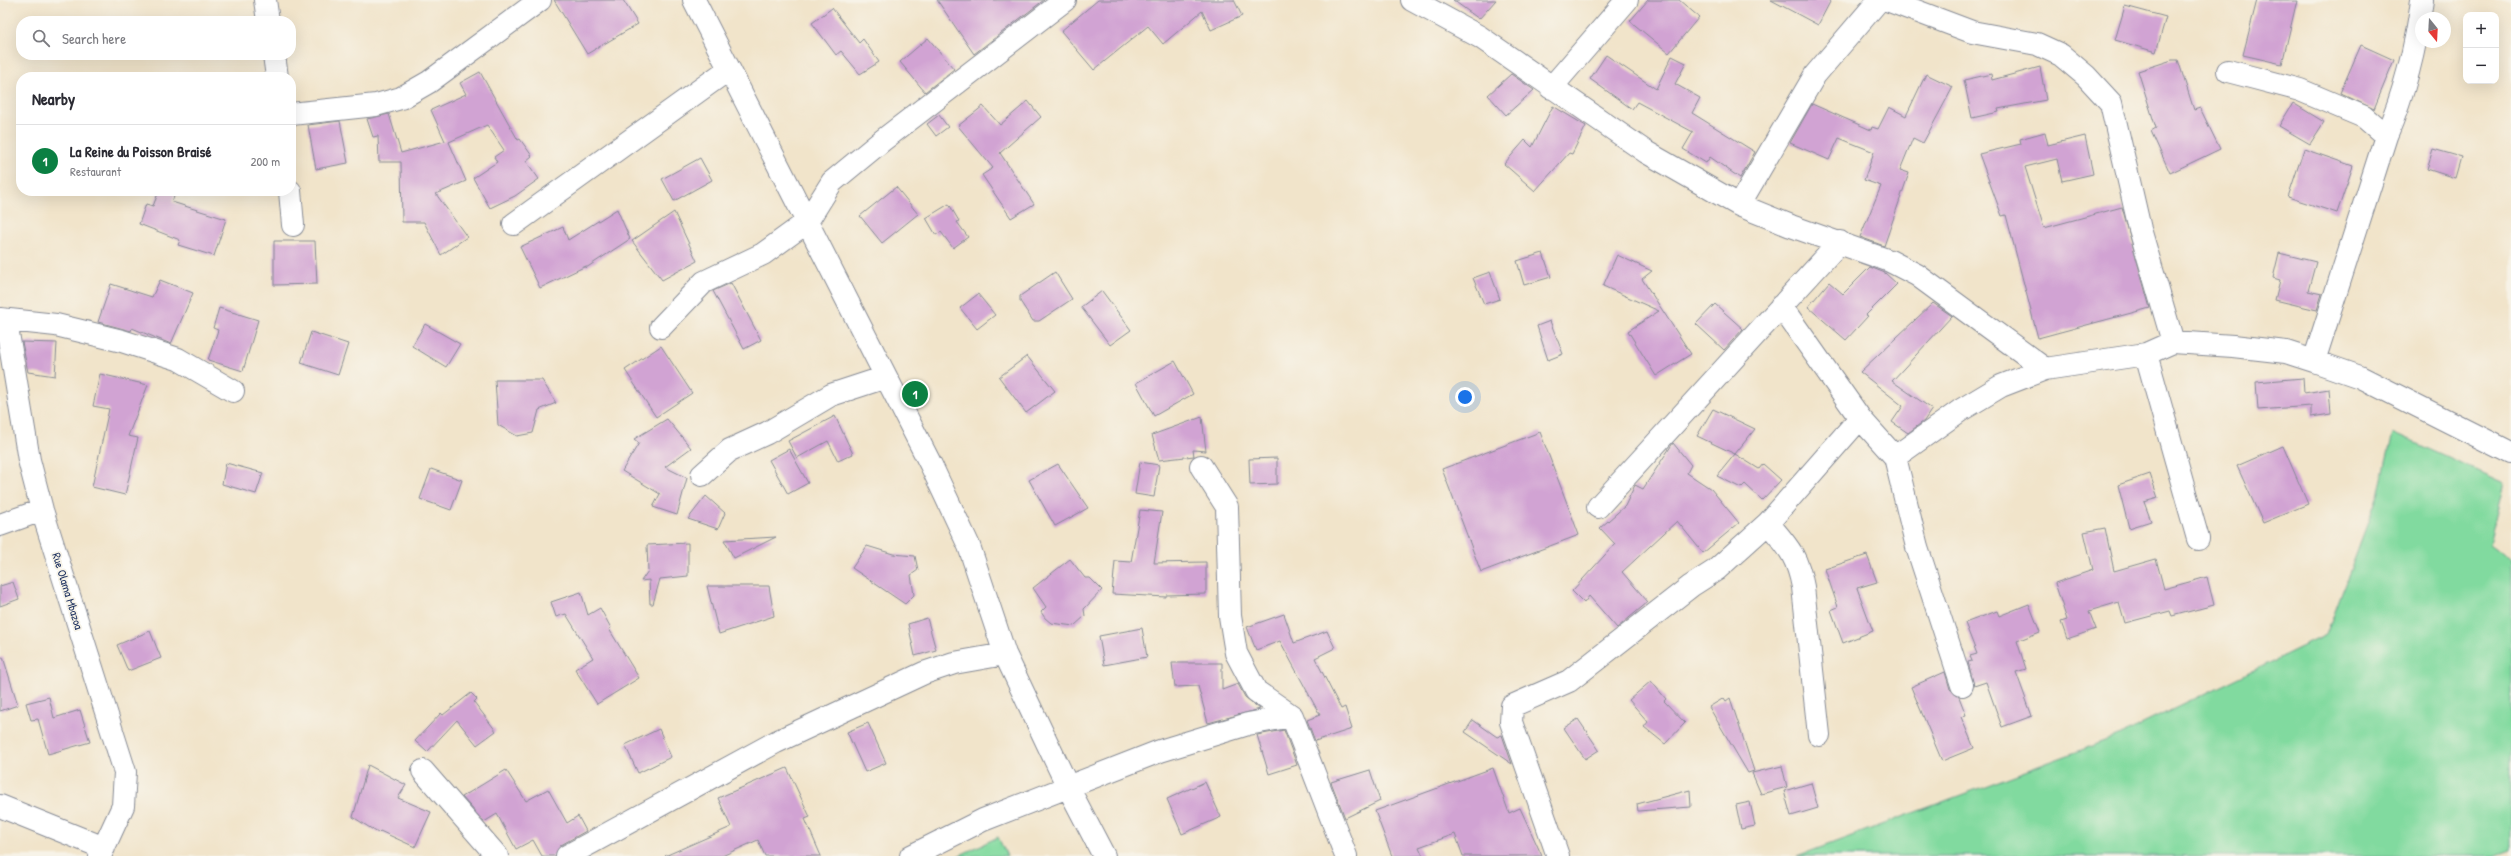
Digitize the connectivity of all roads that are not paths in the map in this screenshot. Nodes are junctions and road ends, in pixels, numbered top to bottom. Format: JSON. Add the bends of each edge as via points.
{"nodes":[{"id":1,"x":265,"y":0,"type":"edge"},
{"id":2,"x":540,"y":0,"type":"edge"},
{"id":3,"x":694,"y":0,"type":"edge"},
{"id":4,"x":1065,"y":0,"type":"edge"},
{"id":5,"x":1412,"y":0,"type":"edge"},
{"id":6,"x":1627,"y":0,"type":"edge"},
{"id":7,"x":1879,"y":0,"type":"edge"},
{"id":8,"x":1887,"y":0,"type":"edge"},
{"id":9,"x":2422,"y":0,"type":"edge"},
{"id":10,"x":267,"y":16,"type":"edge"},
{"id":11,"x":275,"y":60,"type":"edge"},
{"id":12,"x":730,"y":69,"type":"junction"},
{"id":13,"x":2228,"y":71,"type":"dead end"},
{"id":14,"x":277,"y":72,"type":"edge"},
{"id":15,"x":1551,"y":88,"type":"junction"},
{"id":16,"x":296,"y":113,"type":"edge"},
{"id":17,"x":2386,"y":136,"type":"junction"},
{"id":18,"x":290,"y":196,"type":"edge"},
{"id":19,"x":1739,"y":205,"type":"junction"},
{"id":20,"x":807,"y":222,"type":"junction"},
{"id":21,"x":514,"y":224,"type":"dead end"},
{"id":22,"x":293,"y":225,"type":"dead end"},
{"id":23,"x":1840,"y":242,"type":"junction"},
{"id":24,"x":1781,"y":306,"type":"junction"},
{"id":25,"x":3,"y":320,"type":"edge"},
{"id":26,"x":661,"y":327,"type":"dead end"},
{"id":27,"x":2173,"y":342,"type":"junction"},
{"id":28,"x":2146,"y":354,"type":"junction"},
{"id":29,"x":2314,"y":361,"type":"junction"},
{"id":30,"x":2045,"y":369,"type":"junction"},
{"id":31,"x":886,"y":377,"type":"junction"},
{"id":32,"x":233,"y":391,"type":"dead end"},
{"id":33,"x":1860,"y":418,"type":"junction"},
{"id":34,"x":2511,"y":453,"type":"edge"},
{"id":35,"x":1895,"y":457,"type":"junction"},
{"id":36,"x":1201,"y":466,"type":"dead end"},
{"id":37,"x":702,"y":475,"type":"dead end"},
{"id":38,"x":1598,"y":507,"type":"dead end"},
{"id":39,"x":42,"y":510,"type":"junction"},
{"id":40,"x":1768,"y":523,"type":"junction"},
{"id":41,"x":0,"y":525,"type":"edge"},
{"id":42,"x":2198,"y":539,"type":"dead end"},
{"id":43,"x":1005,"y":654,"type":"junction"},
{"id":44,"x":1962,"y":686,"type":"dead end"},
{"id":45,"x":1292,"y":716,"type":"junction"},
{"id":46,"x":1820,"y":735,"type":"dead end"},
{"id":47,"x":423,"y":771,"type":"dead end"},
{"id":48,"x":1068,"y":787,"type":"junction"},
{"id":49,"x":0,"y":806,"type":"edge"},
{"id":50,"x":102,"y":852,"type":"edge"},
{"id":51,"x":497,"y":856,"type":"edge"},
{"id":52,"x":567,"y":856,"type":"edge"},
{"id":53,"x":911,"y":856,"type":"edge"},
{"id":54,"x":1104,"y":856,"type":"edge"},
{"id":55,"x":1346,"y":856,"type":"edge"},
{"id":56,"x":1558,"y":856,"type":"edge"}],
"edges":[{"from":1,"to":10,"type":"street"},
{"from":2,"to":16,"type":"street","via":[[429,82],[401,98],[376,105]]},
{"from":3,"to":12,"type":"street"},
{"from":4,"to":20,"type":"street","via":[[832,182]]},
{"from":5,"to":15,"type":"street","via":[[1480,37]]},
{"from":6,"to":15,"type":"street"},
{"from":7,"to":19,"type":"street","via":[[1815,75]]},
{"from":8,"to":27,"type":"street","via":[[1972,32],[2037,44],[2061,55],[2086,76],[2111,103],[2140,229]]},
{"from":9,"to":17,"type":"street","via":[[2417,35],[2401,100]]},
{"from":11,"to":14,"type":"street"},
{"from":12,"to":20,"type":"street"},
{"from":12,"to":21,"type":"street"},
{"from":13,"to":17,"type":"street","via":[[2300,90],[2364,117]]},
{"from":15,"to":19,"type":"street","via":[[1646,152]]},
{"from":17,"to":29,"type":"street"},
{"from":18,"to":22,"type":"street"},
{"from":19,"to":23,"type":"street"},
{"from":20,"to":26,"type":"street","via":[[763,254],[704,282]]},
{"from":20,"to":31,"type":"street"},
{"from":23,"to":24,"type":"street"},
{"from":23,"to":30,"type":"street","via":[[1890,261],[1917,276]]},
{"from":24,"to":33,"type":"street"},
{"from":24,"to":38,"type":"street"},
{"from":25,"to":32,"type":"street","via":[[56,325],[178,359]]},
{"from":25,"to":39,"type":"street","name":"Rue Olama Mbazoa","via":[[29,460]]},
{"from":27,"to":28,"type":"street"},
{"from":27,"to":29,"type":"street","via":[[2286,352]]},
{"from":28,"to":30,"type":"street"},
{"from":28,"to":42,"type":"street"},
{"from":29,"to":34,"type":"street","via":[[2360,377]]},
{"from":30,"to":35,"type":"street","via":[[2001,386],[1961,410]]},
{"from":31,"to":37,"type":"street","via":[[831,395],[767,433],[730,450]]},
{"from":31,"to":43,"type":"street","via":[[969,546]]},
{"from":33,"to":35,"type":"street"},
{"from":33,"to":40,"type":"street"},
{"from":35,"to":44,"type":"street","via":[[1917,547]]},
{"from":36,"to":45,"type":"street","via":[[1227,507],[1230,616],[1236,653],[1256,691]]},
{"from":39,"to":41,"type":"street"},
{"from":39,"to":50,"type":"street","name":"Rue Olama Mbazoa","via":[[125,772],[123,806]]},
{"from":40,"to":46,"type":"street","via":[[1799,564]]},
{"from":40,"to":56,"type":"street","via":[[1716,570],[1569,680],[1512,706],[1511,722]]},
{"from":43,"to":48,"type":"street"},
{"from":43,"to":52,"type":"street","via":[[954,663],[924,673],[776,742]]},
{"from":45,"to":48,"type":"street","via":[[1248,724],[1160,751]]},
{"from":45,"to":55,"type":"street"},
{"from":47,"to":51,"type":"street"},
{"from":48,"to":53,"type":"street","via":[[983,820]]},
{"from":48,"to":54,"type":"street"},
{"from":49,"to":50,"type":"street"}]}
